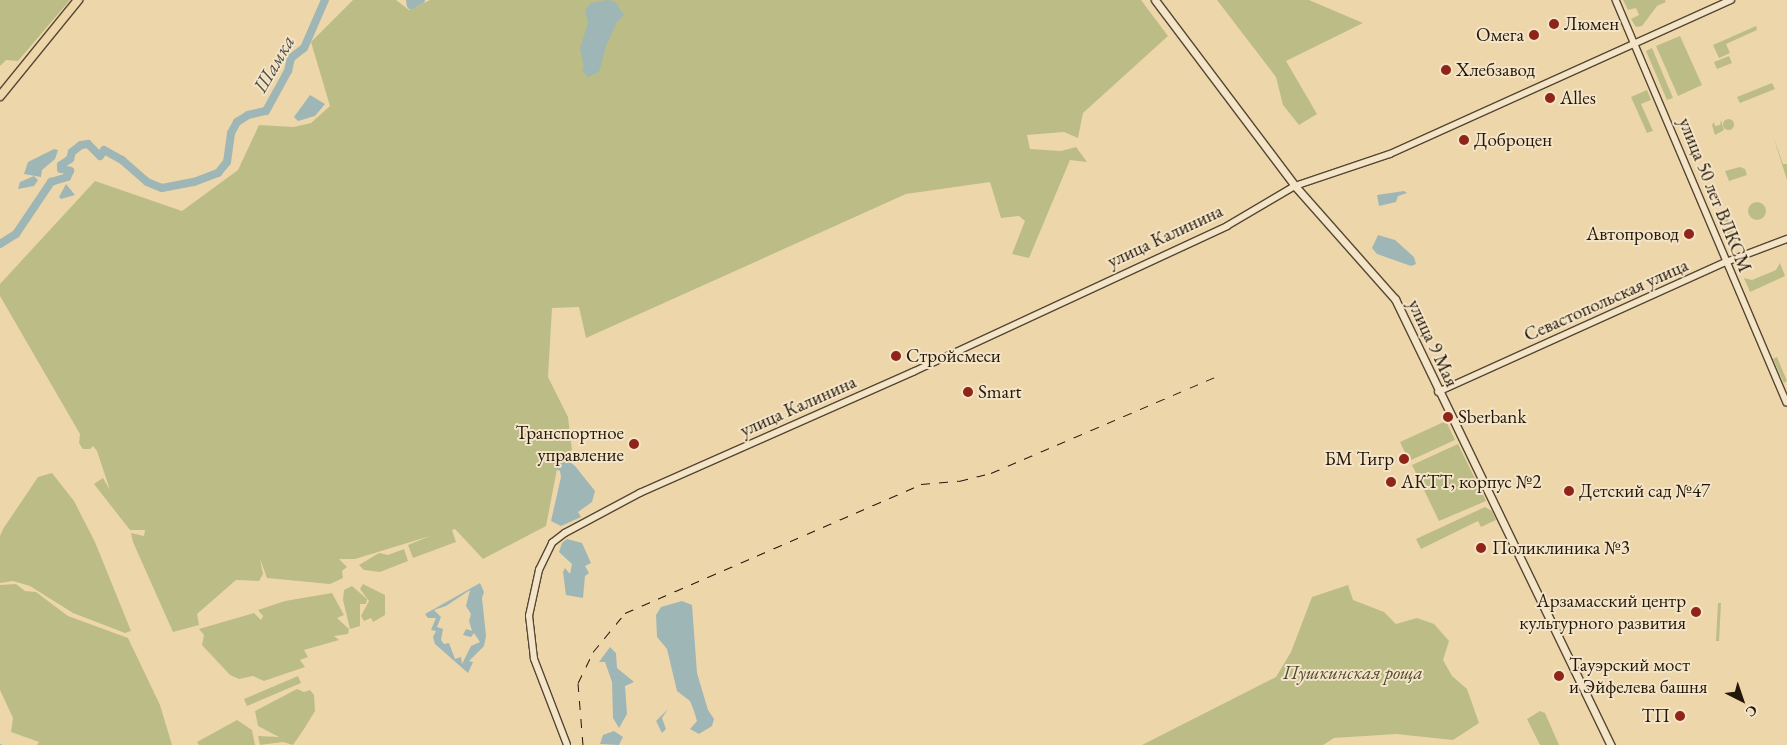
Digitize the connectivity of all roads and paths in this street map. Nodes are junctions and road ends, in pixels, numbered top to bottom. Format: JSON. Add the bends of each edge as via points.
{"nodes":[{"id":1,"x":78,"y":0,"type":"edge"},
{"id":2,"x":1155,"y":0,"type":"edge"},
{"id":3,"x":1616,"y":0,"type":"edge"},
{"id":4,"x":1731,"y":0,"type":"edge"},
{"id":5,"x":1635,"y":44,"type":"junction"},
{"id":6,"x":0,"y":96,"type":"edge"},
{"id":7,"x":1295,"y":186,"type":"junction"},
{"id":8,"x":1787,"y":239,"type":"edge"},
{"id":9,"x":1726,"y":262,"type":"junction"},
{"id":10,"x":1438,"y":392,"type":"junction"},
{"id":11,"x":1787,"y":402,"type":"edge"},
{"id":12,"x":567,"y":745,"type":"edge"},
{"id":13,"x":1611,"y":745,"type":"edge"}],
"edges":[{"from":1,"to":6,"type":"main road"},
{"from":2,"to":7,"type":"main road","name":"улица 9 Мая"},
{"from":3,"to":5,"type":"street","name":"улица 50 лет ВЛКСМ"},
{"from":4,"to":5,"type":"street","name":"улица Калинина"},
{"from":5,"to":7,"type":"street","name":"улица Калинина","via":[[1390,154]]},
{"from":5,"to":9,"type":"street","name":"улица 50 лет ВЛКСМ"},
{"from":7,"to":10,"type":"main road","name":"улица 9 Мая","via":[[1388,289]]},
{"from":7,"to":12,"type":"street","name":"улица Калинина","via":[[1227,226],[614,506],[565,532],[552,543],[532,593],[530,616],[534,659]]},
{"from":8,"to":9,"type":"street","name":"Севастопольская улица"},
{"from":9,"to":10,"type":"street","name":"Севастопольская улица"},
{"from":9,"to":11,"type":"street","name":"улица 50 лет ВЛКСМ"},
{"from":10,"to":13,"type":"main road","name":"улица 9 Мая"}]}
